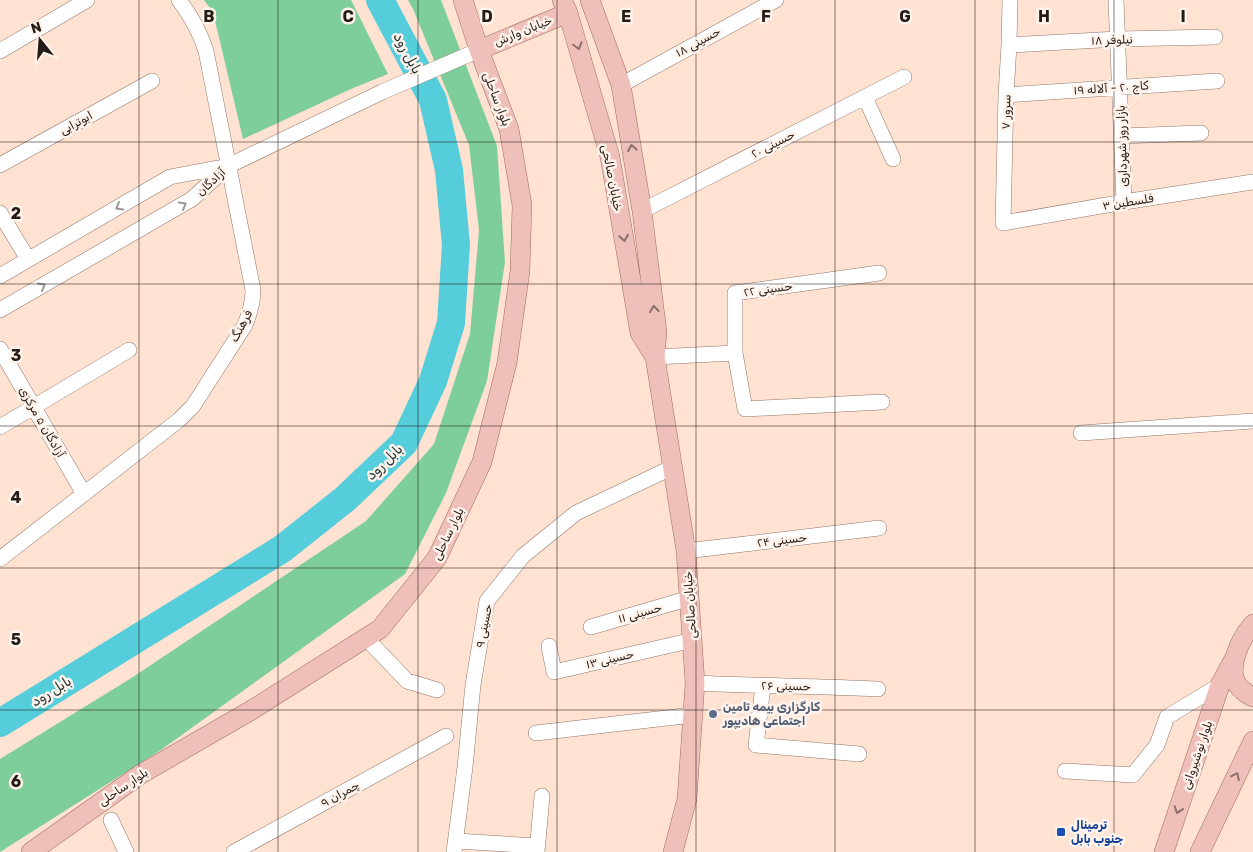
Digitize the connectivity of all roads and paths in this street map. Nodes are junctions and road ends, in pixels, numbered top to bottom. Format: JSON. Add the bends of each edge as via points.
{"nodes":[{"id":1,"x":87,"y":0,"type":"edge"},
{"id":2,"x":179,"y":0,"type":"edge"},
{"id":3,"x":463,"y":0,"type":"edge"},
{"id":4,"x":776,"y":0,"type":"edge"},
{"id":5,"x":1010,"y":0,"type":"edge"},
{"id":6,"x":1116,"y":0,"type":"edge"},
{"id":7,"x":592,"y":1,"type":"edge"},
{"id":8,"x":565,"y":7,"type":"edge"},
{"id":9,"x":1215,"y":37,"type":"dead end"},
{"id":10,"x":1118,"y":39,"type":"junction"},
{"id":11,"x":1010,"y":45,"type":"junction"},
{"id":12,"x":478,"y":50,"type":"junction"},
{"id":13,"x":0,"y":51,"type":"edge"},
{"id":14,"x":904,"y":77,"type":"dead end"},
{"id":15,"x":152,"y":81,"type":"dead end"},
{"id":16,"x":1216,"y":81,"type":"dead end"},
{"id":17,"x":621,"y":85,"type":"junction"},
{"id":18,"x":1120,"y":87,"type":"junction"},
{"id":19,"x":1006,"y":95,"type":"junction"},
{"id":20,"x":865,"y":97,"type":"junction"},
{"id":21,"x":1201,"y":133,"type":"dead end"},
{"id":22,"x":1122,"y":136,"type":"junction"},
{"id":23,"x":893,"y":159,"type":"dead end"},
{"id":24,"x":0,"y":165,"type":"edge"},
{"id":25,"x":228,"y":166,"type":"junction"},
{"id":26,"x":1253,"y":182,"type":"edge"},
{"id":27,"x":1124,"y":202,"type":"junction"},
{"id":28,"x":642,"y":211,"type":"junction"},
{"id":29,"x":0,"y":213,"type":"edge"},
{"id":30,"x":1003,"y":223,"type":"joint"},
{"id":31,"x":28,"y":259,"type":"junction"},
{"id":32,"x":879,"y":273,"type":"dead end"},
{"id":33,"x":0,"y":276,"type":"edge"},
{"id":34,"x":0,"y":310,"type":"edge"},
{"id":35,"x":0,"y":349,"type":"edge"},
{"id":36,"x":129,"y":350,"type":"dead end"},
{"id":37,"x":735,"y":353,"type":"junction"},
{"id":38,"x":655,"y":358,"type":"junction"},
{"id":39,"x":882,"y":402,"type":"dead end"},
{"id":40,"x":34,"y":407,"type":"junction"},
{"id":41,"x":1253,"y":421,"type":"edge"},
{"id":42,"x":0,"y":428,"type":"edge"},
{"id":43,"x":1081,"y":432,"type":"dead end"},
{"id":44,"x":673,"y":467,"type":"junction"},
{"id":45,"x":84,"y":494,"type":"junction"},
{"id":46,"x":879,"y":528,"type":"dead end"},
{"id":47,"x":686,"y":551,"type":"junction"},
{"id":48,"x":0,"y":559,"type":"edge"},
{"id":49,"x":690,"y":598,"type":"junction"},
{"id":50,"x":1252,"y":622,"type":"edge"},
{"id":51,"x":591,"y":627,"type":"dead end"},
{"id":52,"x":366,"y":638,"type":"junction"},
{"id":53,"x":692,"y":640,"type":"junction"},
{"id":54,"x":549,"y":646,"type":"dead end"},
{"id":55,"x":1234,"y":659,"type":"junction"},
{"id":56,"x":695,"y":683,"type":"junction"},
{"id":57,"x":1220,"y":685,"type":"junction"},
{"id":58,"x":763,"y":686,"type":"junction"},
{"id":59,"x":878,"y":689,"type":"dead end"},
{"id":60,"x":438,"y":690,"type":"dead end"},
{"id":61,"x":1253,"y":696,"type":"edge"},
{"id":62,"x":693,"y":715,"type":"junction"},
{"id":63,"x":536,"y":733,"type":"dead end"},
{"id":64,"x":446,"y":736,"type":"dead end"},
{"id":65,"x":1253,"y":741,"type":"edge"},
{"id":66,"x":859,"y":754,"type":"dead end"},
{"id":67,"x":1066,"y":771,"type":"dead end"},
{"id":68,"x":542,"y":796,"type":"dead end"},
{"id":69,"x":111,"y":820,"type":"dead end"},
{"id":70,"x":455,"y":846,"type":"edge"},
{"id":71,"x":538,"y":849,"type":"edge"},
{"id":72,"x":31,"y":852,"type":"edge"},
{"id":73,"x":126,"y":852,"type":"edge"},
{"id":74,"x":234,"y":852,"type":"edge"},
{"id":75,"x":673,"y":852,"type":"edge"},
{"id":76,"x":1164,"y":852,"type":"edge"},
{"id":77,"x":1200,"y":852,"type":"edge"}],
"edges":[{"from":1,"to":13,"type":"street"},
{"from":2,"to":25,"type":"street","name":"فرهنگ","via":[[198,29],[206,51]]},
{"from":3,"to":12,"type":"main road","name":"بلوار ساحلی"},
{"from":4,"to":17,"type":"street","name":"حسینی ۱۸"},
{"from":5,"to":11,"type":"street","name":"سرور ۷"},
{"from":6,"to":10,"type":"street","name":"بازار روز شهرداری"},
{"from":7,"to":17,"type":"main road","name":"خيابان صالحی"},
{"from":8,"to":12,"type":"main road","name":"خیابان وارش"},
{"from":8,"to":38,"type":"main road","name":"خيابان صالحی","one_way":true,"via":[[610,157],[640,333]]},
{"from":9,"to":10,"type":"street","name":"نیلوفر ۱۸"},
{"from":10,"to":11,"type":"street","name":"نیلوفر ۱۸"},
{"from":10,"to":18,"type":"street","name":"بازار روز شهرداری"},
{"from":11,"to":19,"type":"street","name":"سرور ۷"},
{"from":12,"to":25,"type":"street"},
{"from":12,"to":52,"type":"main road","name":"بلوار ساحلی","via":[[510,129],[522,205],[520,270],[507,363],[482,462],[437,558],[380,629]]},
{"from":14,"to":20,"type":"street","name":"حسینی ٢٠"},
{"from":15,"to":24,"type":"street","name":"ابوترابی"},
{"from":16,"to":18,"type":"street","name":"کاج ۲۰ - آلاله ۱۹"},
{"from":28,"to":17,"type":"main road","name":"خيابان صالحی","one_way":true},
{"from":18,"to":19,"type":"street","name":"کاج ۲۰ - آلاله ۱۹"},
{"from":18,"to":22,"type":"street","name":"بازار روز شهرداری"},
{"from":19,"to":30,"type":"street","name":"سرور ۷"},
{"from":20,"to":23,"type":"street"},
{"from":20,"to":28,"type":"street","name":"حسینی ٢٠"},
{"from":21,"to":22,"type":"street"},
{"from":22,"to":27,"type":"street","name":"بازار روز شهرداری"},
{"from":25,"to":31,"type":"street","name":"آزادگان","one_way":true,"via":[[170,177]]},
{"from":34,"to":25,"type":"street","name":"آزادگان","one_way":true,"via":[[192,199]]},
{"from":25,"to":45,"type":"street","name":"فرهنگ","via":[[253,290],[250,313],[187,413]]},
{"from":26,"to":27,"type":"street","name":"فلسطین ۳"},
{"from":27,"to":30,"type":"street","name":"فلسطین ۳"},
{"from":38,"to":28,"type":"main road","name":"خيابان صالحی","one_way":true,"via":[[656,332]]},
{"from":29,"to":31,"type":"street"},
{"from":31,"to":33,"type":"street","name":"آزادگان"},
{"from":32,"to":37,"type":"street","name":"حسینی ۲۲","via":[[735,293]]},
{"from":35,"to":40,"type":"street","name":"آزادگان ۵ مرکزی"},
{"from":36,"to":40,"type":"street"},
{"from":37,"to":38,"type":"street"},
{"from":37,"to":39,"type":"street","via":[[745,409]]},
{"from":38,"to":44,"type":"main road","name":"خيابان صالحی"},
{"from":40,"to":42,"type":"street"},
{"from":40,"to":45,"type":"street","name":"آزادگان ۵ مرکزی"},
{"from":41,"to":43,"type":"street"},
{"from":44,"to":47,"type":"main road","name":"خيابان صالحی"},
{"from":44,"to":70,"type":"street","name":"حسینی ٩","via":[[576,513],[523,556],[487,601],[473,685]]},
{"from":45,"to":48,"type":"street","name":"فرهنگ"},
{"from":46,"to":47,"type":"street","name":"حسینی ۲۴"},
{"from":47,"to":49,"type":"main road","name":"خيابان صالحی"},
{"from":49,"to":51,"type":"street","name":"حسینی ۱۱"},
{"from":49,"to":53,"type":"main road","name":"خيابان صالحی"},
{"from":50,"to":55,"type":"main road","name":"بلوار نوشیروانی"},
{"from":52,"to":60,"type":"street","via":[[406,681]]},
{"from":52,"to":72,"type":"main road","name":"بلوار ساحلی","via":[[141,774]]},
{"from":53,"to":54,"type":"street","name":"حسینی ۱۳","via":[[554,672]]},
{"from":53,"to":56,"type":"main road","name":"خيابان صالحی"},
{"from":55,"to":57,"type":"main road","name":"بلوار نوشیروانی"},
{"from":55,"to":61,"type":"main road","via":[[1233,672],[1238,685]]},
{"from":56,"to":58,"type":"street","name":"حسینی ۲۶"},
{"from":56,"to":62,"type":"main road","name":"خيابان صالحی"},
{"from":57,"to":67,"type":"street","via":[[1167,717],[1157,745],[1133,775]]},
{"from":57,"to":76,"type":"main road","name":"بلوار نوشیروانی","one_way":true},
{"from":58,"to":59,"type":"street","name":"حسینی ۲۶"},
{"from":58,"to":66,"type":"street","via":[[756,745]]},
{"from":62,"to":63,"type":"street"},
{"from":62,"to":75,"type":"main road","name":"خيابان صالحی","via":[[687,799]]},
{"from":64,"to":74,"type":"street","name":"چمران ۹"},
{"from":77,"to":65,"type":"main road","one_way":true},
{"from":68,"to":71,"type":"street"},
{"from":69,"to":73,"type":"street"},
{"from":70,"to":71,"type":"street"}]}
